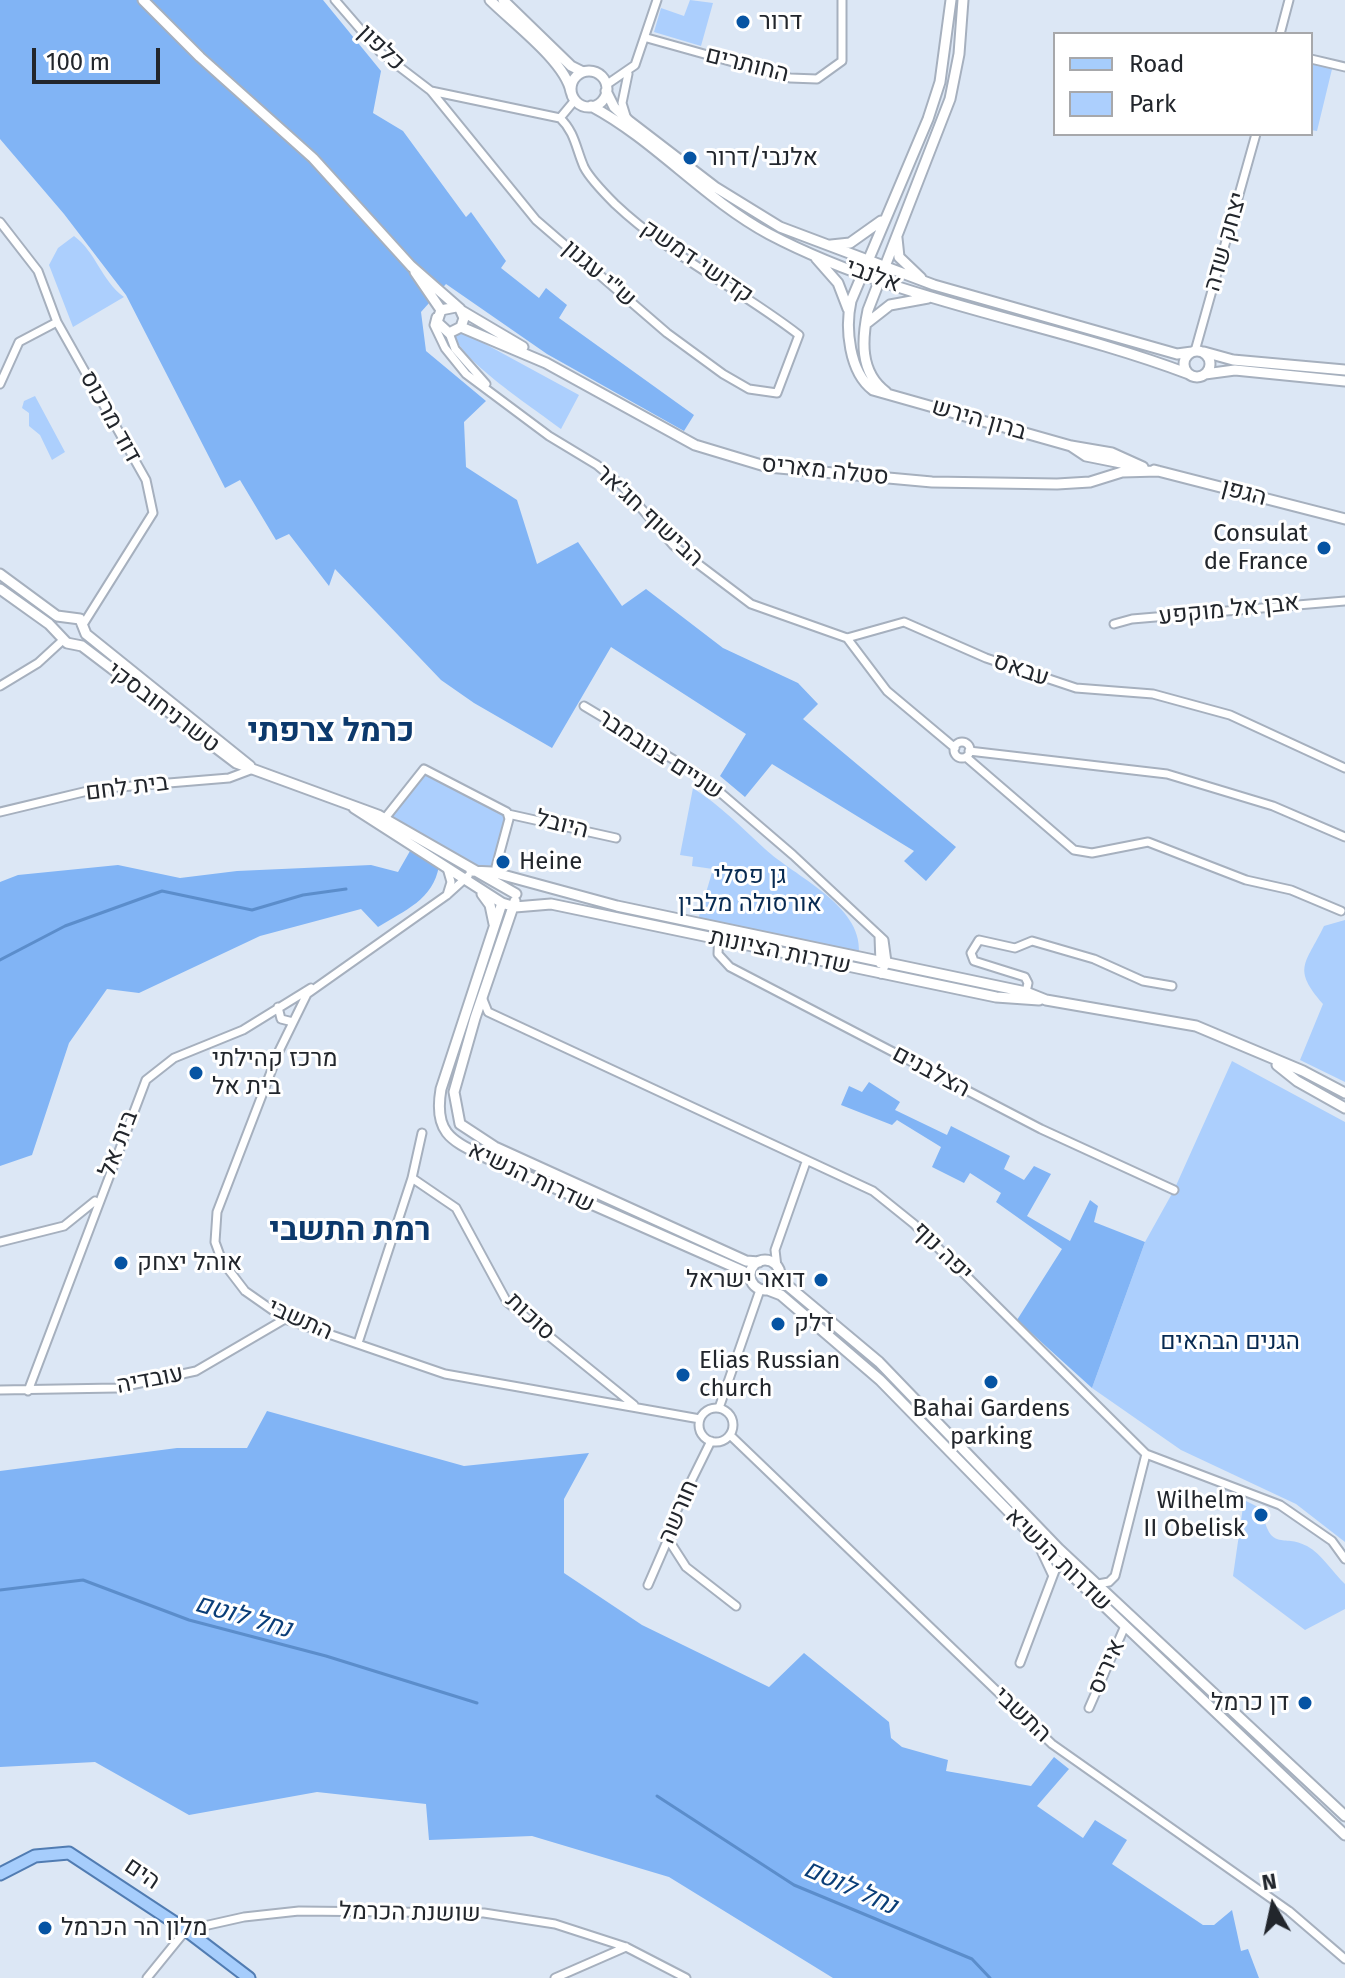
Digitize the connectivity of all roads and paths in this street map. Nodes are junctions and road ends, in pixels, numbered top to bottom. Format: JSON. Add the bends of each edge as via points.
{"nodes":[{"id":1,"x":143,"y":0,"type":"edge"},
{"id":2,"x":335,"y":0,"type":"edge"},
{"id":3,"x":490,"y":0,"type":"edge"},
{"id":4,"x":503,"y":0,"type":"edge"},
{"id":5,"x":657,"y":0,"type":"edge"},
{"id":6,"x":842,"y":0,"type":"edge"},
{"id":7,"x":951,"y":0,"type":"edge"},
{"id":8,"x":963,"y":0,"type":"edge"},
{"id":9,"x":1289,"y":0,"type":"edge"},
{"id":10,"x":1281,"y":32,"type":"edge"},
{"id":11,"x":647,"y":38,"type":"junction"},
{"id":12,"x":1313,"y":59,"type":"edge"},
{"id":13,"x":1345,"y":67,"type":"edge"},
{"id":14,"x":629,"y":71,"type":"junction"},
{"id":15,"x":583,"y":72,"type":"junction"},
{"id":16,"x":606,"y":88,"type":"junction"},
{"id":17,"x":431,"y":91,"type":"junction"},
{"id":18,"x":573,"y":96,"type":"junction"},
{"id":19,"x":591,"y":106,"type":"junction"},
{"id":20,"x":560,"y":118,"type":"junction"},
{"id":21,"x":629,"y":121,"type":"junction"},
{"id":22,"x":1255,"y":136,"type":"edge"},
{"id":23,"x":883,"y":219,"type":"junction"},
{"id":24,"x":0,"y":222,"type":"edge"},
{"id":25,"x":898,"y":232,"type":"junction"},
{"id":26,"x":824,"y":245,"type":"junction"},
{"id":27,"x":807,"y":252,"type":"junction"},
{"id":28,"x":865,"y":261,"type":"junction"},
{"id":29,"x":411,"y":266,"type":"junction"},
{"id":30,"x":883,"y":268,"type":"junction"},
{"id":31,"x":860,"y":272,"type":"junction"},
{"id":32,"x":878,"y":279,"type":"junction"},
{"id":33,"x":934,"y":285,"type":"junction"},
{"id":34,"x":939,"y":297,"type":"junction"},
{"id":35,"x":459,"y":309,"type":"junction"},
{"id":36,"x":849,"y":311,"type":"junction"},
{"id":37,"x":439,"y":312,"type":"junction"},
{"id":38,"x":57,"y":322,"type":"junction"},
{"id":39,"x":461,"y":327,"type":"junction"},
{"id":40,"x":864,"y":330,"type":"junction"},
{"id":41,"x":449,"y":333,"type":"junction"},
{"id":42,"x":1197,"y":352,"type":"junction"},
{"id":43,"x":546,"y":363,"type":"junction"},
{"id":44,"x":790,"y":365,"type":"joint"},
{"id":45,"x":1345,"y":370,"type":"edge"},
{"id":46,"x":1189,"y":374,"type":"junction"},
{"id":47,"x":1205,"y":374,"type":"junction"},
{"id":48,"x":1341,"y":380,"type":"edge"},
{"id":49,"x":0,"y":384,"type":"edge"},
{"id":50,"x":887,"y":393,"type":"junction"},
{"id":51,"x":501,"y":401,"type":"junction"},
{"id":52,"x":1071,"y":446,"type":"junction"},
{"id":53,"x":1086,"y":456,"type":"junction"},
{"id":54,"x":1110,"y":458,"type":"junction"},
{"id":55,"x":1158,"y":471,"type":"junction"},
{"id":56,"x":1094,"y":481,"type":"junction"},
{"id":57,"x":1345,"y":519,"type":"edge"},
{"id":58,"x":0,"y":574,"type":"edge"},
{"id":59,"x":0,"y":589,"type":"edge"},
{"id":60,"x":1345,"y":601,"type":"edge"},
{"id":61,"x":79,"y":618,"type":"junction"},
{"id":62,"x":1114,"y":624,"type":"dead end"},
{"id":63,"x":86,"y":634,"type":"junction"},
{"id":64,"x":61,"y":637,"type":"junction"},
{"id":65,"x":847,"y":638,"type":"junction"},
{"id":66,"x":76,"y":644,"type":"junction"},
{"id":67,"x":0,"y":686,"type":"edge"},
{"id":68,"x":584,"y":706,"type":"dead end"},
{"id":69,"x":968,"y":754,"type":"junction"},
{"id":70,"x":1345,"y":768,"type":"edge"},
{"id":71,"x":253,"y":769,"type":"junction"},
{"id":72,"x":0,"y":812,"type":"edge"},
{"id":73,"x":508,"y":814,"type":"junction"},
{"id":74,"x":384,"y":823,"type":"junction"},
{"id":75,"x":1345,"y":837,"type":"edge"},
{"id":76,"x":616,"y":838,"type":"dead end"},
{"id":77,"x":446,"y":866,"type":"junction"},
{"id":78,"x":499,"y":874,"type":"junction"},
{"id":79,"x":468,"y":876,"type":"junction"},
{"id":80,"x":551,"y":890,"type":"junction"},
{"id":81,"x":480,"y":891,"type":"junction"},
{"id":82,"x":516,"y":894,"type":"junction"},
{"id":83,"x":447,"y":895,"type":"junction"},
{"id":84,"x":502,"y":903,"type":"junction"},
{"id":85,"x":515,"y":907,"type":"junction"},
{"id":86,"x":1341,"y":911,"type":"dead end"},
{"id":87,"x":494,"y":927,"type":"junction"},
{"id":88,"x":718,"y":934,"type":"junction"},
{"id":89,"x":883,"y":961,"type":"junction"},
{"id":90,"x":881,"y":974,"type":"junction"},
{"id":91,"x":1172,"y":986,"type":"dead end"},
{"id":92,"x":313,"y":987,"type":"junction"},
{"id":93,"x":1026,"y":992,"type":"junction"},
{"id":94,"x":482,"y":997,"type":"junction"},
{"id":95,"x":1046,"y":1000,"type":"junction"},
{"id":96,"x":288,"y":1001,"type":"junction"},
{"id":97,"x":278,"y":1007,"type":"junction"},
{"id":98,"x":488,"y":1012,"type":"junction"},
{"id":99,"x":295,"y":1018,"type":"junction"},
{"id":100,"x":475,"y":1018,"type":"junction"},
{"id":101,"x":1272,"y":1060,"type":"junction"},
{"id":102,"x":1345,"y":1093,"type":"edge"},
{"id":103,"x":1345,"y":1108,"type":"edge"},
{"id":104,"x":422,"y":1133,"type":"dead end"},
{"id":105,"x":806,"y":1162,"type":"junction"},
{"id":106,"x":412,"y":1178,"type":"junction"},
{"id":107,"x":1174,"y":1190,"type":"dead end"},
{"id":108,"x":99,"y":1197,"type":"junction"},
{"id":109,"x":0,"y":1242,"type":"edge"},
{"id":110,"x":775,"y":1250,"type":"junction"},
{"id":111,"x":761,"y":1261,"type":"junction"},
{"id":112,"x":778,"y":1270,"type":"junction"},
{"id":113,"x":750,"y":1279,"type":"junction"},
{"id":114,"x":764,"y":1290,"type":"junction"},
{"id":115,"x":285,"y":1319,"type":"junction"},
{"id":116,"x":358,"y":1343,"type":"junction"},
{"id":117,"x":0,"y":1390,"type":"edge"},
{"id":118,"x":28,"y":1391,"type":"junction"},
{"id":119,"x":636,"y":1406,"type":"junction"},
{"id":120,"x":719,"y":1408,"type":"junction"},
{"id":121,"x":700,"y":1419,"type":"junction"},
{"id":122,"x":730,"y":1435,"type":"junction"},
{"id":123,"x":711,"y":1441,"type":"junction"},
{"id":124,"x":1146,"y":1454,"type":"junction"},
{"id":125,"x":668,"y":1539,"type":"junction"},
{"id":126,"x":1037,"y":1541,"type":"junction"},
{"id":127,"x":1059,"y":1549,"type":"junction"},
{"id":128,"x":1345,"y":1559,"type":"edge"},
{"id":129,"x":1058,"y":1562,"type":"junction"},
{"id":130,"x":1052,"y":1577,"type":"junction"},
{"id":131,"x":1098,"y":1584,"type":"junction"},
{"id":132,"x":648,"y":1585,"type":"dead end"},
{"id":133,"x":736,"y":1606,"type":"dead end"},
{"id":134,"x":1125,"y":1626,"type":"junction"},
{"id":135,"x":1020,"y":1663,"type":"dead end"},
{"id":136,"x":1089,"y":1708,"type":"dead end"},
{"id":137,"x":1345,"y":1816,"type":"edge"},
{"id":138,"x":1345,"y":1835,"type":"edge"},
{"id":139,"x":0,"y":1874,"type":"edge"},
{"id":140,"x":186,"y":1930,"type":"junction"},
{"id":141,"x":626,"y":1947,"type":"junction"},
{"id":142,"x":1345,"y":1959,"type":"edge"},
{"id":143,"x":147,"y":1978,"type":"edge"},
{"id":144,"x":249,"y":1978,"type":"edge"},
{"id":145,"x":555,"y":1978,"type":"edge"},
{"id":146,"x":686,"y":1978,"type":"edge"}],
"edges":[{"from":1,"to":29,"type":"street","name":"סטלה מאריס","via":[[313,158]]},
{"from":2,"to":17,"type":"street","name":"כלפון","via":[[380,52]]},
{"from":3,"to":18,"type":"street","via":[[556,64]]},
{"from":4,"to":15,"type":"street"},
{"from":5,"to":11,"type":"street"},
{"from":6,"to":11,"type":"street","name":"החותרים","via":[[842,61],[817,79],[790,78]]},
{"from":7,"to":23,"type":"street","name":"ברון הירש","via":[[936,94]]},
{"from":8,"to":25,"type":"street","via":[[950,99]]},
{"from":9,"to":10,"type":"street"},
{"from":11,"to":14,"type":"street"},
{"from":12,"to":13,"type":"street"},
{"from":14,"to":16,"type":"street"},
{"from":14,"to":21,"type":"street","via":[[622,103]]},
{"from":15,"to":16,"type":"street","via":[[597,73]]},
{"from":15,"to":18,"type":"street","via":[[572,82]]},
{"from":16,"to":19,"type":"street","via":[[600,102]]},
{"from":16,"to":21,"type":"street","name":"אלנבי","via":[[614,107]]},
{"from":17,"to":20,"type":"street"},
{"from":17,"to":44,"type":"street","name":"ש\"י עגנון","via":[[536,220],[667,333],[749,389],[777,393]]},
{"from":18,"to":19,"type":"street"},
{"from":18,"to":20,"type":"street"},
{"from":19,"to":27,"type":"street","name":"אלנבי","via":[[707,194]]},
{"from":20,"to":44,"type":"street","name":"קדושי דמשק","via":[[585,170],[614,203],[660,242],[799,335]]},
{"from":21,"to":26,"type":"street","name":"אלנבי","via":[[754,212]]},
{"from":22,"to":42,"type":"street","name":"יצחק שדה"},
{"from":23,"to":26,"type":"street","via":[[850,243]]},
{"from":23,"to":28,"type":"street","name":"ברון הירש"},
{"from":24,"to":38,"type":"street","name":"דוד מרכוס","via":[[38,271]]},
{"from":25,"to":30,"type":"street"},
{"from":25,"to":33,"type":"street","via":[[899,257]]},
{"from":26,"to":28,"type":"street","name":"אלנבי"},
{"from":27,"to":31,"type":"street","name":"אלנבי"},
{"from":27,"to":36,"type":"street","via":[[838,283]]},
{"from":28,"to":30,"type":"street","name":"אלנבי"},
{"from":28,"to":31,"type":"street","name":"ברון הירש"},
{"from":29,"to":35,"type":"street","name":"סטלה מאריס"},
{"from":29,"to":37,"type":"street","name":"סטלה מאריס"},
{"from":30,"to":32,"type":"street"},
{"from":30,"to":33,"type":"street","name":"אלנבי"},
{"from":31,"to":32,"type":"street","name":"אלנבי"},
{"from":31,"to":36,"type":"street","name":"ברון הירש"},
{"from":32,"to":34,"type":"street","name":"אלנבי"},
{"from":32,"to":40,"type":"street"},
{"from":33,"to":42,"type":"street","name":"אלנבי","via":[[1177,354]]},
{"from":34,"to":40,"type":"street","via":[[890,305],[871,317]]},
{"from":34,"to":46,"type":"street","name":"אלנבי"},
{"from":35,"to":37,"type":"street"},
{"from":35,"to":39,"type":"street"},
{"from":35,"to":43,"type":"street","name":"סטלה מאריס"},
{"from":36,"to":50,"type":"street","name":"ברון הירש","via":[[852,349],[862,379],[873,390]]},
{"from":37,"to":41,"type":"street","name":"סטלה מאריס","via":[[439,326]]},
{"from":37,"to":51,"type":"street","name":"הבישוף חג'אר","via":[[434,325],[447,351]]},
{"from":38,"to":49,"type":"street","via":[[19,342]]},
{"from":38,"to":61,"type":"street","name":"דוד מרכוס","via":[[153,500],[147,525]]},
{"from":39,"to":41,"type":"street"},
{"from":39,"to":43,"type":"street","name":"סטלה מאריס"},
{"from":40,"to":50,"type":"street","via":[[867,366]]},
{"from":41,"to":51,"type":"street","name":"הבישוף חג'אר","via":[[455,349]]},
{"from":42,"to":45,"type":"street","name":"אלנבי"},
{"from":42,"to":46,"type":"street","via":[[1184,363]]},
{"from":42,"to":47,"type":"street","via":[[1211,363]]},
{"from":43,"to":56,"type":"street","name":"סטלה מאריס","via":[[695,445],[768,467],[932,482]]},
{"from":46,"to":47,"type":"street","name":"אלנבי"},
{"from":47,"to":48,"type":"street","name":"אלנבי","via":[[1235,370]]},
{"from":50,"to":52,"type":"street","name":"ברון הירש"},
{"from":51,"to":65,"type":"street","name":"הבישוף חג'אר","via":[[597,465],[673,545],[751,604]]},
{"from":52,"to":53,"type":"street","name":"ברון הירש"},
{"from":52,"to":54,"type":"street","name":"ברון הירש"},
{"from":53,"to":54,"type":"street","name":"ברון הירש"},
{"from":53,"to":56,"type":"street","via":[[1095,466]]},
{"from":54,"to":55,"type":"street","name":"הגפן"},
{"from":54,"to":56,"type":"street"},
{"from":55,"to":56,"type":"street","name":"סטלה מאריס","via":[[1115,473]]},
{"from":55,"to":57,"type":"street","name":"הגפן"},
{"from":58,"to":61,"type":"street","via":[[57,616]]},
{"from":59,"to":64,"type":"street"},
{"from":60,"to":62,"type":"street","name":"אבן אל מוקפע"},
{"from":61,"to":63,"type":"street"},
{"from":61,"to":64,"type":"street","via":[[61,623]]},
{"from":63,"to":66,"type":"street"},
{"from":63,"to":71,"type":"street","name":"טשרניחובסקי"},
{"from":64,"to":66,"type":"street","name":"טשרניחובסקי"},
{"from":64,"to":67,"type":"street","via":[[38,663]]},
{"from":65,"to":69,"type":"street","via":[[887,691],[955,748],[956,755]]},
{"from":65,"to":70,"type":"street","name":"עבאס","via":[[904,622],[986,658],[1076,688],[1153,694],[1230,715]]},
{"from":66,"to":71,"type":"street","name":"טשרניחובסקי","via":[[229,758]]},
{"from":68,"to":89,"type":"street","name":"שניים בנובמבר","via":[[701,776],[878,933]]},
{"from":69,"to":75,"type":"street","via":[[1167,774],[1273,806]]},
{"from":69,"to":86,"type":"street","via":[[1074,850],[1092,853],[1148,842]]},
{"from":71,"to":72,"type":"street","name":"בית לחם","via":[[229,778],[96,789]]},
{"from":71,"to":74,"type":"street","name":"טשרניחובסקי"},
{"from":73,"to":74,"type":"street","name":"היובל","via":[[424,769]]},
{"from":73,"to":76,"type":"street","name":"היובל"},
{"from":73,"to":78,"type":"street","via":[[496,867]]},
{"from":74,"to":77,"type":"street","name":"טשרניחובסקי"},
{"from":74,"to":79,"type":"street","name":"טשרניחובסקי"},
{"from":77,"to":79,"type":"street","name":"טשרניחובסקי"},
{"from":77,"to":83,"type":"street","via":[[451,882]]},
{"from":78,"to":79,"type":"street","name":"טשרניחובסקי"},
{"from":78,"to":80,"type":"street","name":"טשרניחובסקי"},
{"from":79,"to":81,"type":"street","name":"טשרניחובסקי"},
{"from":79,"to":82,"type":"street"},
{"from":79,"to":83,"type":"street","name":"התשבי"},
{"from":80,"to":82,"type":"street"},
{"from":80,"to":88,"type":"street","name":"שדרות הציונות"},
{"from":81,"to":84,"type":"street","name":"טשרניחובסקי"},
{"from":81,"to":87,"type":"street","via":[[490,905]]},
{"from":82,"to":84,"type":"street"},
{"from":82,"to":85,"type":"street","name":"שדרות הנשיא"},
{"from":83,"to":92,"type":"street","name":"התשבי"},
{"from":84,"to":85,"type":"street","name":"טשרניחובסקי"},
{"from":84,"to":87,"type":"street","name":"שדרות הנשיא"},
{"from":85,"to":88,"type":"street","name":"שדרות הציונות","via":[[551,904]]},
{"from":85,"to":94,"type":"street","name":"שדרות הנשיא"},
{"from":87,"to":113,"type":"street","name":"שדרות הנשיא","via":[[441,1089],[440,1118],[450,1139],[551,1189],[743,1271]]},
{"from":88,"to":89,"type":"street","name":"שדרות הציונות"},
{"from":88,"to":90,"type":"street","name":"שדרות הציונות"},
{"from":88,"to":107,"type":"street","name":"הצלבנים","via":[[718,954],[730,967],[1041,1129]]},
{"from":89,"to":90,"type":"street","name":"שניים בנובמבר"},
{"from":89,"to":93,"type":"street","name":"שדרות הציונות"},
{"from":90,"to":95,"type":"street","name":"שדרות הציונות","via":[[996,997]]},
{"from":91,"to":93,"type":"street","via":[[1143,981],[1094,959],[1032,941],[1015,948],[976,942],[974,961],[1025,977]]},
{"from":92,"to":96,"type":"street","name":"בית אל"},
{"from":92,"to":99,"type":"street","name":"התשבי"},
{"from":93,"to":95,"type":"street","name":"שדרות הציונות"},
{"from":94,"to":98,"type":"street"},
{"from":94,"to":100,"type":"street","name":"שדרות הנשיא"},
{"from":95,"to":101,"type":"street","name":"שדרות הציונות","via":[[1196,1026]]},
{"from":96,"to":97,"type":"street","name":"בית אל"},
{"from":96,"to":99,"type":"street"},
{"from":97,"to":99,"type":"street","via":[[281,1019]]},
{"from":97,"to":108,"type":"street","name":"בית אל","via":[[151,1074],[141,1087]]},
{"from":98,"to":100,"type":"street"},
{"from":98,"to":105,"type":"street","name":"יפה נוף"},
{"from":99,"to":115,"type":"street","name":"התשבי","via":[[215,1226],[217,1252],[227,1270],[245,1291]]},
{"from":100,"to":111,"type":"street","name":"שדרות הנשיא","via":[[454,1100],[465,1129],[746,1261]]},
{"from":101,"to":102,"type":"street","name":"שדרות הציונות"},
{"from":101,"to":103,"type":"street","name":"שדרות הציונות"},
{"from":104,"to":106,"type":"street"},
{"from":105,"to":110,"type":"street"},
{"from":105,"to":124,"type":"street","name":"יפה נוף","via":[[895,1206]]},
{"from":106,"to":116,"type":"street"},
{"from":106,"to":119,"type":"street","name":"סוכות","via":[[456,1208],[507,1302]]},
{"from":108,"to":109,"type":"street","via":[[64,1226]]},
{"from":108,"to":118,"type":"street","name":"בית אל"},
{"from":110,"to":111,"type":"street"},
{"from":110,"to":112,"type":"street"},
{"from":111,"to":112,"type":"street"},
{"from":111,"to":113,"type":"street","via":[[751,1269]]},
{"from":112,"to":114,"type":"street","via":[[778,1283]]},
{"from":112,"to":127,"type":"street","name":"שדרות הנשיא","via":[[787,1285],[897,1380]]},
{"from":113,"to":114,"type":"street"},
{"from":114,"to":120,"type":"street"},
{"from":114,"to":126,"type":"street","name":"שדרות הנשיא","via":[[781,1295],[880,1380]]},
{"from":115,"to":116,"type":"street","name":"התשבי"},
{"from":115,"to":118,"type":"street","name":"עובדיה","via":[[196,1371],[117,1388]]},
{"from":116,"to":119,"type":"street","name":"התשבי","via":[[445,1374]]},
{"from":117,"to":118,"type":"street","name":"עובדיה"},
{"from":119,"to":121,"type":"street","name":"התשבי"},
{"from":120,"to":121,"type":"street"},
{"from":120,"to":122,"type":"street","via":[[732,1418]]},
{"from":121,"to":123,"type":"street","via":[[700,1430]]},
{"from":122,"to":123,"type":"street"},
{"from":122,"to":142,"type":"street","name":"התשבי","via":[[1052,1744],[1289,1911]]},
{"from":123,"to":125,"type":"street","name":"חורשה","via":[[671,1522]]},
{"from":124,"to":128,"type":"street","name":"יפה נוף","via":[[1280,1505],[1332,1541]]},
{"from":124,"to":131,"type":"street","via":[[1115,1576]]},
{"from":125,"to":132,"type":"street","name":"חורשה"},
{"from":125,"to":133,"type":"street","via":[[686,1567]]},
{"from":126,"to":129,"type":"street","name":"שדרות הנשיא"},
{"from":126,"to":130,"type":"street"},
{"from":127,"to":129,"type":"street"},
{"from":127,"to":131,"type":"street","name":"שדרות הנשיא"},
{"from":129,"to":130,"type":"street"},
{"from":129,"to":134,"type":"street","name":"שדרות הנשיא"},
{"from":130,"to":135,"type":"street"},
{"from":131,"to":137,"type":"street","name":"שדרות הנשיא"},
{"from":134,"to":136,"type":"street","name":"איריס"},
{"from":134,"to":138,"type":"street","name":"שדרות הנשיא"},
{"from":139,"to":140,"type":"main road","name":"הים","via":[[35,1856],[69,1853]]},
{"from":140,"to":141,"type":"street","name":"שושנת הכרמל","via":[[299,1911],[484,1913],[555,1924]]},
{"from":140,"to":143,"type":"street"},
{"from":140,"to":144,"type":"main road","name":"הים"},
{"from":141,"to":145,"type":"street"},
{"from":141,"to":146,"type":"street","name":"שושנת הכרמל"}]}
